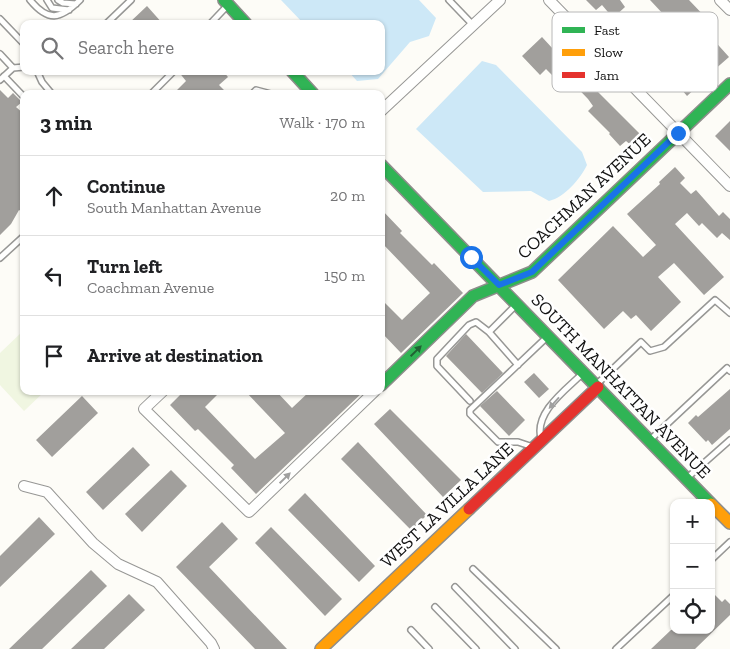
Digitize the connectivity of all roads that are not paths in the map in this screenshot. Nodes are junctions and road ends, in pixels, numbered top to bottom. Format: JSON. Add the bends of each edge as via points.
{"nodes":[{"id":1,"x":30,"y":0,"type":"edge"},
{"id":2,"x":47,"y":0,"type":"edge"},
{"id":3,"x":58,"y":0,"type":"edge"},
{"id":4,"x":131,"y":0,"type":"edge"},
{"id":5,"x":449,"y":0,"type":"edge"},
{"id":6,"x":500,"y":0,"type":"edge"},
{"id":7,"x":549,"y":0,"type":"edge"},
{"id":8,"x":720,"y":0,"type":"edge"},
{"id":9,"x":78,"y":2,"type":"edge"},
{"id":10,"x":226,"y":2,"type":"edge"},
{"id":11,"x":69,"y":10,"type":"junction"},
{"id":12,"x":730,"y":10,"type":"edge"},
{"id":13,"x":561,"y":12,"type":"edge"},
{"id":14,"x":0,"y":19,"type":"edge"},
{"id":15,"x":110,"y":20,"type":"edge"},
{"id":16,"x":213,"y":20,"type":"edge"},
{"id":17,"x":242,"y":20,"type":"edge"},
{"id":18,"x":473,"y":25,"type":"junction"},
{"id":19,"x":20,"y":40,"type":"edge"},
{"id":20,"x":0,"y":54,"type":"edge"},
{"id":21,"x":20,"y":67,"type":"edge"},
{"id":22,"x":13,"y":68,"type":"junction"},
{"id":23,"x":39,"y":75,"type":"edge"},
{"id":24,"x":170,"y":75,"type":"edge"},
{"id":25,"x":296,"y":75,"type":"edge"},
{"id":26,"x":2,"y":78,"type":"edge"},
{"id":27,"x":730,"y":84,"type":"edge"},
{"id":28,"x":49,"y":90,"type":"edge"},
{"id":29,"x":154,"y":90,"type":"edge"},
{"id":30,"x":310,"y":90,"type":"edge"},
{"id":31,"x":638,"y":92,"type":"edge"},
{"id":32,"x":20,"y":94,"type":"edge"},
{"id":33,"x":385,"y":108,"type":"edge"},
{"id":34,"x":678,"y":133,"type":"junction"},
{"id":35,"x":385,"y":173,"type":"edge"},
{"id":36,"x":730,"y":186,"type":"edge"},
{"id":37,"x":20,"y":240,"type":"edge"},
{"id":38,"x":0,"y":258,"type":"edge"},
{"id":39,"x":499,"y":285,"type":"junction"},
{"id":40,"x":517,"y":304,"type":"junction"},
{"id":41,"x":730,"y":313,"type":"edge"},
{"id":42,"x":489,"y":332,"type":"junction"},
{"id":43,"x":548,"y":336,"type":"junction"},
{"id":44,"x":518,"y":365,"type":"junction"},
{"id":45,"x":730,"y":371,"type":"edge"},
{"id":46,"x":583,"y":372,"type":"junction"},
{"id":47,"x":385,"y":381,"type":"edge"},
{"id":48,"x":597,"y":386,"type":"junction"},
{"id":49,"x":159,"y":395,"type":"edge"},
{"id":50,"x":371,"y":395,"type":"edge"},
{"id":51,"x":470,"y":401,"type":"dead end"},
{"id":52,"x":649,"y":440,"type":"junction"},
{"id":53,"x":730,"y":440,"type":"edge"},
{"id":54,"x":538,"y":444,"type":"junction"},
{"id":55,"x":687,"y":479,"type":"junction"},
{"id":56,"x":24,"y":486,"type":"dead end"},
{"id":57,"x":707,"y":499,"type":"edge"},
{"id":58,"x":715,"y":507,"type":"edge"},
{"id":59,"x":730,"y":523,"type":"edge"},
{"id":60,"x":730,"y":542,"type":"edge"},
{"id":61,"x":715,"y":556,"type":"edge"},
{"id":62,"x":473,"y":569,"type":"dead end"},
{"id":63,"x":455,"y":587,"type":"dead end"},
{"id":64,"x":670,"y":599,"type":"edge"},
{"id":65,"x":435,"y":607,"type":"dead end"},
{"id":66,"x":411,"y":630,"type":"dead end"},
{"id":67,"x":214,"y":649,"type":"edge"},
{"id":68,"x":321,"y":649,"type":"edge"},
{"id":69,"x":430,"y":649,"type":"edge"},
{"id":70,"x":476,"y":649,"type":"edge"},
{"id":71,"x":515,"y":649,"type":"edge"},
{"id":72,"x":556,"y":649,"type":"edge"},
{"id":73,"x":616,"y":649,"type":"edge"}],
"edges":[{"from":1,"to":11,"type":"lane","via":[[49,17]]},
{"from":2,"to":11,"type":"lane","via":[[52,8]]},
{"from":3,"to":9,"type":"lane"},
{"from":4,"to":15,"type":"lane"},
{"from":5,"to":18,"type":"lane"},
{"from":6,"to":18,"type":"street"},
{"from":7,"to":13,"type":"street"},
{"from":8,"to":12,"type":"street"},
{"from":9,"to":11,"type":"lane"},
{"from":10,"to":16,"type":"lane"},
{"from":10,"to":17,"type":"street"},
{"from":14,"to":19,"type":"lane"},
{"from":18,"to":33,"type":"street"},
{"from":20,"to":22,"type":"lane"},
{"from":21,"to":22,"type":"lane"},
{"from":22,"to":26,"type":"lane"},
{"from":23,"to":28,"type":"lane"},
{"from":24,"to":29,"type":"lane"},
{"from":25,"to":30,"type":"street"},
{"from":26,"to":32,"type":"lane"},
{"from":27,"to":34,"type":"street","name":"COACHMAN AVENUE"},
{"from":31,"to":34,"type":"street"},
{"from":34,"to":36,"type":"street"},
{"from":34,"to":39,"type":"street","name":"COACHMAN AVENUE","via":[[532,272]]},
{"from":35,"to":39,"type":"street","name":"SOUTH MANHATTAN AVENUE"},
{"from":37,"to":38,"type":"lane"},
{"from":39,"to":40,"type":"street","name":"SOUTH MANHATTAN AVENUE"},
{"from":47,"to":39,"type":"street","name":"COACHMAN AVENUE","one_way":true,"via":[[473,296]]},
{"from":40,"to":42,"type":"lane"},
{"from":40,"to":43,"type":"street","name":"SOUTH MANHATTAN AVENUE"},
{"from":41,"to":48,"type":"lane","via":[[715,300],[664,347],[650,351],[641,342]]},
{"from":42,"to":44,"type":"lane"},
{"from":42,"to":51,"type":"lane","via":[[476,322],[469,325],[437,359],[437,366]]},
{"from":43,"to":44,"type":"lane"},
{"from":43,"to":46,"type":"street","name":"SOUTH MANHATTAN AVENUE"},
{"from":44,"to":54,"type":"lane","via":[[470,410],[470,414],[498,442]]},
{"from":45,"to":52,"type":"lane","via":[[726,368]]},
{"from":46,"to":48,"type":"street","name":"SOUTH MANHATTAN AVENUE"},
{"from":46,"to":54,"type":"lane","one_way":true,"via":[[542,418]]},
{"from":48,"to":52,"type":"street","name":"SOUTH MANHATTAN AVENUE"},
{"from":48,"to":54,"type":"street","name":"WEST LA VILLA LANE"},
{"from":49,"to":50,"type":"street","one_way":true,"via":[[144,409],[250,512]]},
{"from":52,"to":55,"type":"street","name":"SOUTH MANHATTAN AVENUE"},
{"from":53,"to":55,"type":"lane"},
{"from":54,"to":68,"type":"street","name":"WEST LA VILLA LANE"},
{"from":55,"to":57,"type":"street","name":"SOUTH MANHATTAN AVENUE"},
{"from":56,"to":67,"type":"street","via":[[46,492],[118,564],[157,582]]},
{"from":58,"to":59,"type":"street","name":"SOUTH MANHATTAN AVENUE"},
{"from":60,"to":61,"type":"lane"},
{"from":62,"to":72,"type":"lane"},
{"from":63,"to":71,"type":"lane"},
{"from":64,"to":73,"type":"lane"},
{"from":65,"to":70,"type":"lane"},
{"from":66,"to":69,"type":"lane"}]}
